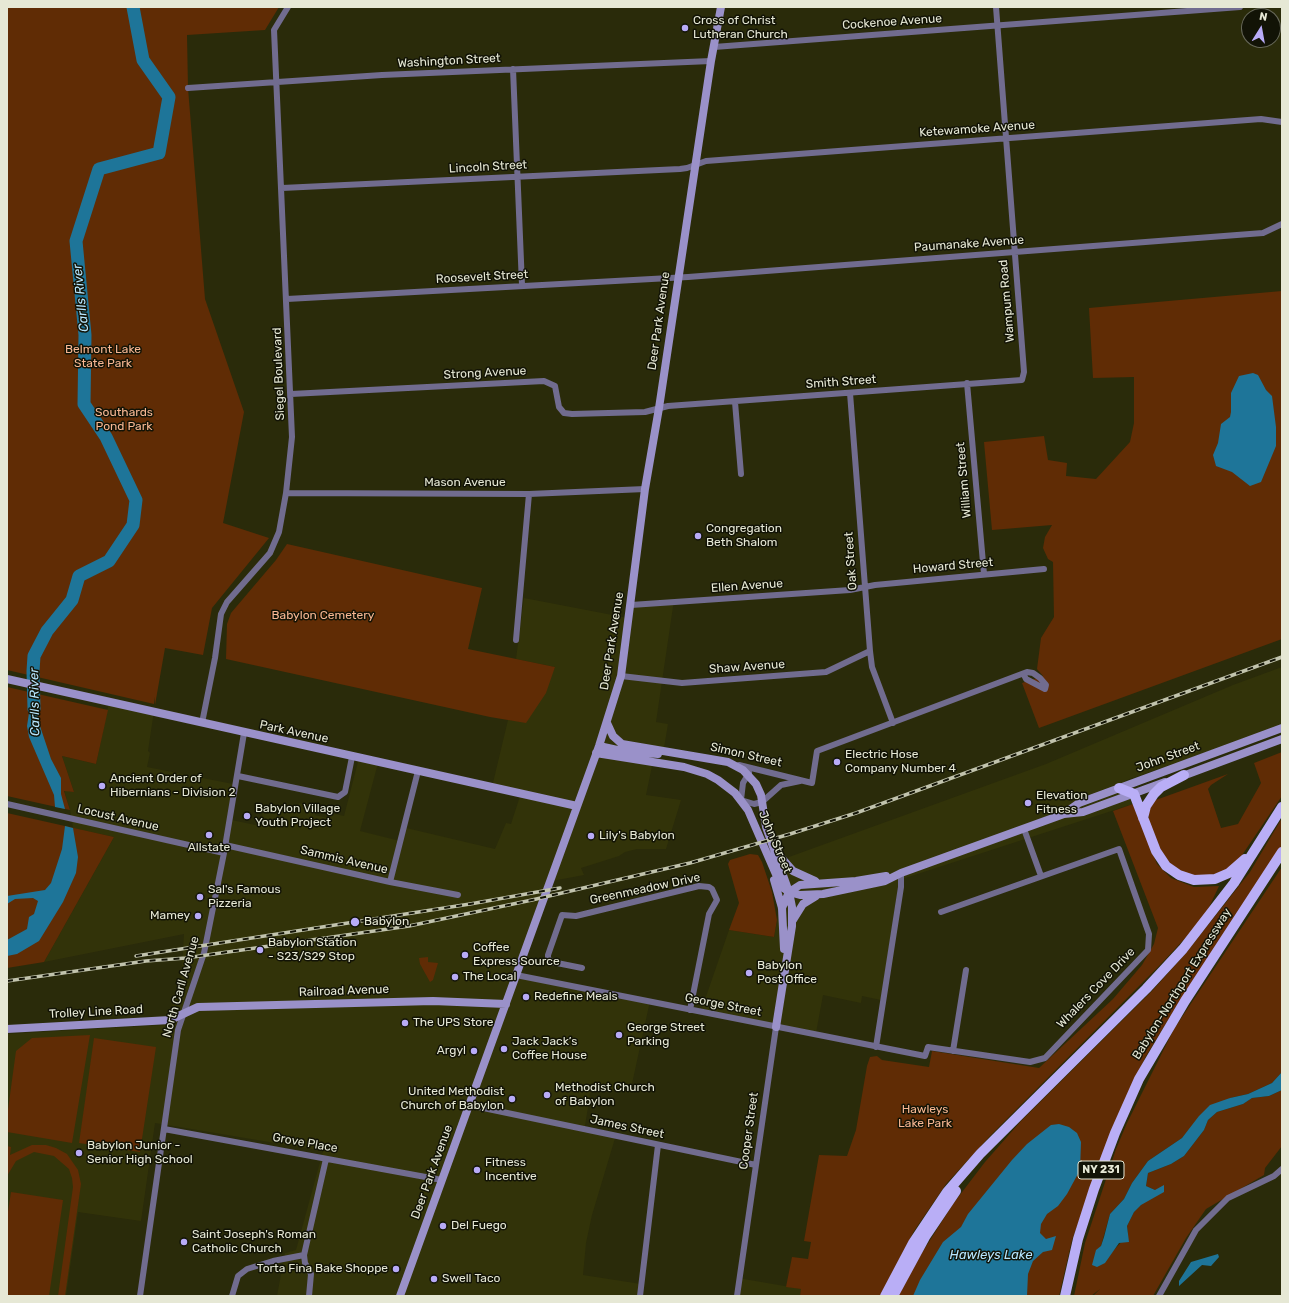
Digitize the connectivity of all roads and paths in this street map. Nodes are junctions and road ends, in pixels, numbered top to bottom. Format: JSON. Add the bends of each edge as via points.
{"nodes":[{"id":1,"x":288,"y":7,"type":"edge"},
{"id":2,"x":721,"y":7,"type":"edge"},
{"id":3,"x":996,"y":7,"type":"edge"},
{"id":4,"x":1240,"y":7,"type":"edge"},
{"id":5,"x":998,"y":25,"type":"junction"},
{"id":6,"x":714,"y":46,"type":"junction"},
{"id":7,"x":711,"y":60,"type":"junction"},
{"id":8,"x":513,"y":69,"type":"junction"},
{"id":9,"x":275,"y":82,"type":"junction"},
{"id":10,"x":188,"y":88,"type":"dead end"},
{"id":11,"x":1282,"y":122,"type":"edge"},
{"id":12,"x":1006,"y":138,"type":"junction"},
{"id":13,"x":695,"y":164,"type":"junction"},
{"id":14,"x":517,"y":176,"type":"junction"},
{"id":15,"x":282,"y":188,"type":"junction"},
{"id":16,"x":1282,"y":224,"type":"edge"},
{"id":17,"x":1014,"y":252,"type":"junction"},
{"id":18,"x":677,"y":278,"type":"junction"},
{"id":19,"x":522,"y":285,"type":"junction"},
{"id":20,"x":287,"y":299,"type":"junction"},
{"id":21,"x":1024,"y":378,"type":"joint"},
{"id":22,"x":967,"y":383,"type":"junction"},
{"id":23,"x":850,"y":393,"type":"junction"},
{"id":24,"x":291,"y":394,"type":"junction"},
{"id":25,"x":735,"y":402,"type":"junction"},
{"id":26,"x":659,"y":408,"type":"junction"},
{"id":27,"x":741,"y":474,"type":"dead end"},
{"id":28,"x":645,"y":489,"type":"junction"},
{"id":29,"x":286,"y":493,"type":"junction"},
{"id":30,"x":530,"y":494,"type":"junction"},
{"id":31,"x":1044,"y":569,"type":"dead end"},
{"id":32,"x":984,"y":574,"type":"junction"},
{"id":33,"x":864,"y":586,"type":"junction"},
{"id":34,"x":631,"y":605,"type":"junction"},
{"id":35,"x":516,"y":640,"type":"dead end"},
{"id":36,"x":870,"y":651,"type":"junction"},
{"id":37,"x":1024,"y":675,"type":"dead end"},
{"id":38,"x":621,"y":676,"type":"junction"},
{"id":39,"x":7,"y":678,"type":"edge"},
{"id":40,"x":202,"y":723,"type":"junction"},
{"id":41,"x":607,"y":723,"type":"junction"},
{"id":42,"x":893,"y":723,"type":"junction"},
{"id":43,"x":1282,"y":728,"type":"edge"},
{"id":44,"x":244,"y":733,"type":"junction"},
{"id":45,"x":1282,"y":740,"type":"edge"},
{"id":46,"x":598,"y":749,"type":"junction"},
{"id":47,"x":675,"y":753,"type":"junction"},
{"id":48,"x":352,"y":757,"type":"junction"},
{"id":49,"x":737,"y":765,"type":"joint"},
{"id":50,"x":418,"y":771,"type":"junction"},
{"id":51,"x":752,"y":772,"type":"junction"},
{"id":52,"x":1184,"y":775,"type":"junction"},
{"id":53,"x":238,"y":776,"type":"junction"},
{"id":54,"x":800,"y":781,"type":"junction"},
{"id":55,"x":1120,"y":788,"type":"junction"},
{"id":56,"x":1134,"y":794,"type":"junction"},
{"id":57,"x":741,"y":800,"type":"junction"},
{"id":58,"x":762,"y":802,"type":"junction"},
{"id":59,"x":7,"y":804,"type":"edge"},
{"id":60,"x":577,"y":806,"type":"junction"},
{"id":61,"x":1282,"y":807,"type":"edge"},
{"id":62,"x":1064,"y":814,"type":"junction"},
{"id":63,"x":1143,"y":818,"type":"junction"},
{"id":64,"x":1024,"y":829,"type":"junction"},
{"id":65,"x":225,"y":846,"type":"junction"},
{"id":66,"x":774,"y":848,"type":"junction"},
{"id":67,"x":1256,"y":850,"type":"junction"},
{"id":68,"x":1282,"y":852,"type":"edge"},
{"id":69,"x":224,"y":853,"type":"junction"},
{"id":70,"x":771,"y":865,"type":"junction"},
{"id":71,"x":901,"y":873,"type":"junction"},
{"id":72,"x":1041,"y":876,"type":"junction"},
{"id":73,"x":390,"y":882,"type":"junction"},
{"id":74,"x":820,"y":882,"type":"junction"},
{"id":75,"x":789,"y":892,"type":"junction"},
{"id":76,"x":822,"y":894,"type":"junction"},
{"id":77,"x":458,"y":895,"type":"dead end"},
{"id":78,"x":782,"y":908,"type":"junction"},
{"id":79,"x":941,"y":912,"type":"dead end"},
{"id":80,"x":792,"y":921,"type":"junction"},
{"id":81,"x":582,"y":968,"type":"dead end"},
{"id":82,"x":784,"y":969,"type":"junction"},
{"id":83,"x":966,"y":970,"type":"dead end"},
{"id":84,"x":516,"y":975,"type":"junction"},
{"id":85,"x":506,"y":1004,"type":"junction"},
{"id":86,"x":690,"y":1010,"type":"junction"},
{"id":87,"x":184,"y":1013,"type":"junction"},
{"id":88,"x":776,"y":1027,"type":"junction"},
{"id":89,"x":7,"y":1029,"type":"edge"},
{"id":90,"x":876,"y":1047,"type":"junction"},
{"id":91,"x":953,"y":1051,"type":"junction"},
{"id":92,"x":925,"y":1056,"type":"joint"},
{"id":93,"x":469,"y":1105,"type":"junction"},
{"id":94,"x":164,"y":1129,"type":"junction"},
{"id":95,"x":1004,"y":1129,"type":"junction"},
{"id":96,"x":658,"y":1145,"type":"junction"},
{"id":97,"x":326,"y":1159,"type":"junction"},
{"id":98,"x":756,"y":1165,"type":"junction"},
{"id":99,"x":1282,"y":1169,"type":"edge"},
{"id":100,"x":442,"y":1180,"type":"junction"},
{"id":101,"x":304,"y":1255,"type":"junction"},
{"id":102,"x":140,"y":1296,"type":"edge"},
{"id":103,"x":232,"y":1296,"type":"edge"},
{"id":104,"x":309,"y":1296,"type":"edge"},
{"id":105,"x":400,"y":1296,"type":"edge"},
{"id":106,"x":640,"y":1296,"type":"edge"},
{"id":107,"x":737,"y":1296,"type":"edge"},
{"id":108,"x":885,"y":1296,"type":"edge"},
{"id":109,"x":893,"y":1296,"type":"edge"},
{"id":110,"x":1065,"y":1296,"type":"edge"},
{"id":111,"x":1159,"y":1296,"type":"edge"}],
"edges":[{"from":1,"to":9,"type":"street","name":"Siegel Boulevard","via":[[274,30]]},
{"from":2,"to":6,"type":"main road","name":"Deer Park Avenue"},
{"from":3,"to":5,"type":"street","name":"Wampum Road"},
{"from":4,"to":5,"type":"street","name":"Cockenoe Avenue"},
{"from":5,"to":6,"type":"street","name":"Cockenoe Avenue"},
{"from":5,"to":12,"type":"street","name":"Wampum Road"},
{"from":6,"to":7,"type":"main road","name":"Deer Park Avenue"},
{"from":7,"to":8,"type":"street","name":"Washington Street"},
{"from":7,"to":13,"type":"main road","name":"Deer Park Avenue"},
{"from":8,"to":9,"type":"street","name":"Washington Street"},
{"from":8,"to":14,"type":"street"},
{"from":9,"to":10,"type":"street","name":"Washington Street"},
{"from":9,"to":15,"type":"street","name":"Siegel Boulevard"},
{"from":11,"to":12,"type":"street","name":"Ketewamoke Avenue","via":[[1260,119]]},
{"from":12,"to":13,"type":"street","name":"Ketewamoke Avenue","via":[[706,161]]},
{"from":12,"to":17,"type":"street","name":"Wampum Road"},
{"from":13,"to":14,"type":"street","name":"Lincoln Street","via":[[680,169]]},
{"from":13,"to":18,"type":"main road","name":"Deer Park Avenue"},
{"from":14,"to":15,"type":"street","name":"Lincoln Street"},
{"from":14,"to":19,"type":"street"},
{"from":15,"to":20,"type":"street","name":"Siegel Boulevard"},
{"from":16,"to":17,"type":"street","name":"Paumanake Avenue","via":[[1263,233]]},
{"from":17,"to":18,"type":"street","name":"Paumanake Avenue"},
{"from":17,"to":21,"type":"street","name":"Wampum Road"},
{"from":18,"to":19,"type":"street","name":"Roosevelt Street"},
{"from":18,"to":26,"type":"main road","name":"Deer Park Avenue"},
{"from":19,"to":20,"type":"street","name":"Roosevelt Street"},
{"from":20,"to":24,"type":"street","name":"Siegel Boulevard"},
{"from":21,"to":22,"type":"street","name":"Smith Street","via":[[1019,381]]},
{"from":22,"to":23,"type":"street","name":"Smith Street"},
{"from":22,"to":32,"type":"street","name":"William Street"},
{"from":23,"to":25,"type":"street","name":"Smith Street"},
{"from":23,"to":33,"type":"street","name":"Oak Street"},
{"from":24,"to":26,"type":"street","name":"Strong Avenue","via":[[544,381],[554,386],[556,400],[564,413],[644,412]]},
{"from":24,"to":29,"type":"street","name":"Siegel Boulevard","via":[[292,437]]},
{"from":25,"to":26,"type":"street","name":"Smith Street"},
{"from":25,"to":27,"type":"street"},
{"from":26,"to":28,"type":"main road","name":"Deer Park Avenue"},
{"from":28,"to":30,"type":"street","name":"Mason Avenue"},
{"from":28,"to":34,"type":"main road","name":"Deer Park Avenue"},
{"from":29,"to":30,"type":"street","name":"Mason Avenue"},
{"from":29,"to":40,"type":"street","name":"Siegel Boulevard","via":[[279,532],[270,553],[227,602],[221,614]]},
{"from":30,"to":35,"type":"street"},
{"from":31,"to":32,"type":"street","name":"Howard Street"},
{"from":32,"to":33,"type":"street","name":"Howard Street"},
{"from":33,"to":34,"type":"street","name":"Ellen Avenue","via":[[850,590]]},
{"from":33,"to":36,"type":"street","name":"Oak Street"},
{"from":34,"to":38,"type":"main road","name":"Deer Park Avenue"},
{"from":36,"to":38,"type":"street","name":"Shaw Avenue","via":[[826,672],[682,683]]},
{"from":36,"to":42,"type":"street","name":"Oak Street","via":[[872,667]]},
{"from":37,"to":42,"type":"street"},
{"from":38,"to":41,"type":"main road","name":"Deer Park Avenue"},
{"from":39,"to":40,"type":"main road","name":"Park Avenue"},
{"from":40,"to":44,"type":"main road","name":"Park Avenue"},
{"from":41,"to":46,"type":"main road","name":"Deer Park Avenue"},
{"from":41,"to":47,"type":"main road","name":"Simon Street","via":[[622,744]]},
{"from":42,"to":54,"type":"street","name":"Simon Street","via":[[817,751],[812,783]]},
{"from":43,"to":55,"type":"main road","name":"John Street"},
{"from":44,"to":48,"type":"main road","name":"Park Avenue"},
{"from":44,"to":53,"type":"street","name":"North Carll Avenue"},
{"from":45,"to":52,"type":"main road","name":"John Street"},
{"from":46,"to":47,"type":"main road","name":"Simon Street"},
{"from":46,"to":57,"type":"main road","via":[[707,774],[728,787]]},
{"from":46,"to":60,"type":"main road","name":"Deer Park Avenue"},
{"from":47,"to":49,"type":"main road","name":"Simon Street"},
{"from":48,"to":50,"type":"main road","name":"Park Avenue"},
{"from":48,"to":53,"type":"street","via":[[345,792],[338,797]]},
{"from":49,"to":51,"type":"main road","name":"Cooper Street"},
{"from":50,"to":60,"type":"main road","name":"Park Avenue"},
{"from":50,"to":73,"type":"street"},
{"from":51,"to":54,"type":"street","name":"Simon Street","via":[[792,777]]},
{"from":51,"to":57,"type":"street","via":[[741,789]]},
{"from":51,"to":58,"type":"main road","name":"Cooper Street"},
{"from":52,"to":56,"type":"main road","name":"John Street"},
{"from":52,"to":63,"type":"main road","via":[[1154,794],[1146,806]]},
{"from":53,"to":65,"type":"street","name":"North Carll Avenue"},
{"from":54,"to":58,"type":"street","via":[[776,787]]},
{"from":55,"to":56,"type":"main road"},
{"from":55,"to":62,"type":"main road","name":"John Street","via":[[1079,803]]},
{"from":56,"to":62,"type":"main road","name":"John Street","via":[[1083,812]]},
{"from":56,"to":63,"type":"main road"},
{"from":57,"to":58,"type":"street","via":[[754,804]]},
{"from":57,"to":70,"type":"main road","name":"John Street","via":[[752,817]]},
{"from":58,"to":66,"type":"main road","name":"Cooper Street","via":[[764,820]]},
{"from":59,"to":69,"type":"street","name":"Locust Avenue"},
{"from":60,"to":84,"type":"main road","name":"Deer Park Avenue"},
{"from":61,"to":67,"type":"main road","name":"Babylon-Northport Expressway"},
{"from":62,"to":64,"type":"main road","name":"John Street"},
{"from":63,"to":67,"type":"main road","via":[[1162,862],[1189,879],[1204,880],[1225,875]]},
{"from":64,"to":71,"type":"main road","name":"John Street"},
{"from":64,"to":72,"type":"street"},
{"from":65,"to":69,"type":"street","name":"North Carll Avenue"},
{"from":65,"to":73,"type":"street","name":"Sammis Avenue"},
{"from":66,"to":74,"type":"main road","name":"John Street","via":[[794,872]]},
{"from":66,"to":75,"type":"main road","name":"Cooper Street"},
{"from":67,"to":95,"type":"main road","name":"Babylon-Northport Expressway","via":[[1214,911],[1183,949]]},
{"from":68,"to":110,"type":"main road","name":"Babylon-Northport Expressway","number":"NY 231","via":[[1181,1006],[1139,1079],[1094,1189]]},
{"from":69,"to":87,"type":"street","name":"North Carll Avenue","via":[[204,953]]},
{"from":70,"to":75,"type":"main road","name":"John Street","via":[[781,886]]},
{"from":70,"to":78,"type":"main road","name":"Cooper Street"},
{"from":71,"to":74,"type":"main road","name":"John Street","via":[[856,881]]},
{"from":71,"to":76,"type":"main road","name":"John Street","via":[[876,883]]},
{"from":71,"to":90,"type":"street"},
{"from":72,"to":79,"type":"street","name":"Whalers Cove Drive"},
{"from":72,"to":91,"type":"street","name":"Whalers Cove Drive","via":[[1119,849],[1149,934],[1148,950],[1045,1058],[1030,1062]]},
{"from":73,"to":77,"type":"street","name":"Sammis Avenue"},
{"from":74,"to":75,"type":"main road","name":"John Street","via":[[800,885]]},
{"from":75,"to":76,"type":"main road","name":"John Street","via":[[800,895]]},
{"from":75,"to":78,"type":"main road"},
{"from":75,"to":80,"type":"main road","name":"Cooper Street"},
{"from":76,"to":80,"type":"main road","name":"John Street","via":[[803,904]]},
{"from":78,"to":82,"type":"main road","name":"Cooper Street"},
{"from":80,"to":82,"type":"main road","name":"Cooper Street"},
{"from":81,"to":86,"type":"street","name":"Greenmeadow Drive","via":[[548,959],[562,915],[576,916],[699,886],[709,887],[717,900],[709,914]]},
{"from":82,"to":88,"type":"main road","name":"Cooper Street"},
{"from":83,"to":91,"type":"street"},
{"from":84,"to":85,"type":"main road","name":"Deer Park Avenue"},
{"from":84,"to":86,"type":"street","name":"George Street"},
{"from":85,"to":87,"type":"main road","name":"Railroad Avenue","via":[[433,1001],[198,1007]]},
{"from":85,"to":93,"type":"main road","name":"Deer Park Avenue"},
{"from":86,"to":88,"type":"street","name":"George Street"},
{"from":87,"to":89,"type":"main road","name":"Trolley Line Road","via":[[170,1020]]},
{"from":87,"to":94,"type":"street","name":"North Carll Avenue","via":[[178,1030]]},
{"from":88,"to":90,"type":"street","name":"George Street"},
{"from":88,"to":98,"type":"street","name":"Cooper Street"},
{"from":90,"to":92,"type":"street","name":"George Street"},
{"from":91,"to":92,"type":"street","name":"Whalers Cove Drive","via":[[928,1047]]},
{"from":93,"to":96,"type":"street","name":"James Street"},
{"from":93,"to":100,"type":"main road","name":"Deer Park Avenue"},
{"from":94,"to":97,"type":"street","name":"Grove Place"},
{"from":94,"to":102,"type":"street","name":"North Carll Avenue"},
{"from":95,"to":108,"type":"main road","via":[[933,1212]]},
{"from":95,"to":109,"type":"main road","via":[[935,1221]]},
{"from":96,"to":98,"type":"street","name":"James Street"},
{"from":96,"to":106,"type":"street"},
{"from":97,"to":100,"type":"street","name":"Grove Place"},
{"from":97,"to":101,"type":"street"},
{"from":98,"to":107,"type":"street","name":"Cooper Street"},
{"from":99,"to":111,"type":"street","via":[[1274,1176],[1228,1198],[1196,1230]]},
{"from":100,"to":105,"type":"main road","name":"Deer Park Avenue"},
{"from":101,"to":103,"type":"street","via":[[247,1269],[238,1276]]},
{"from":101,"to":104,"type":"street","via":[[312,1279]]}]}
